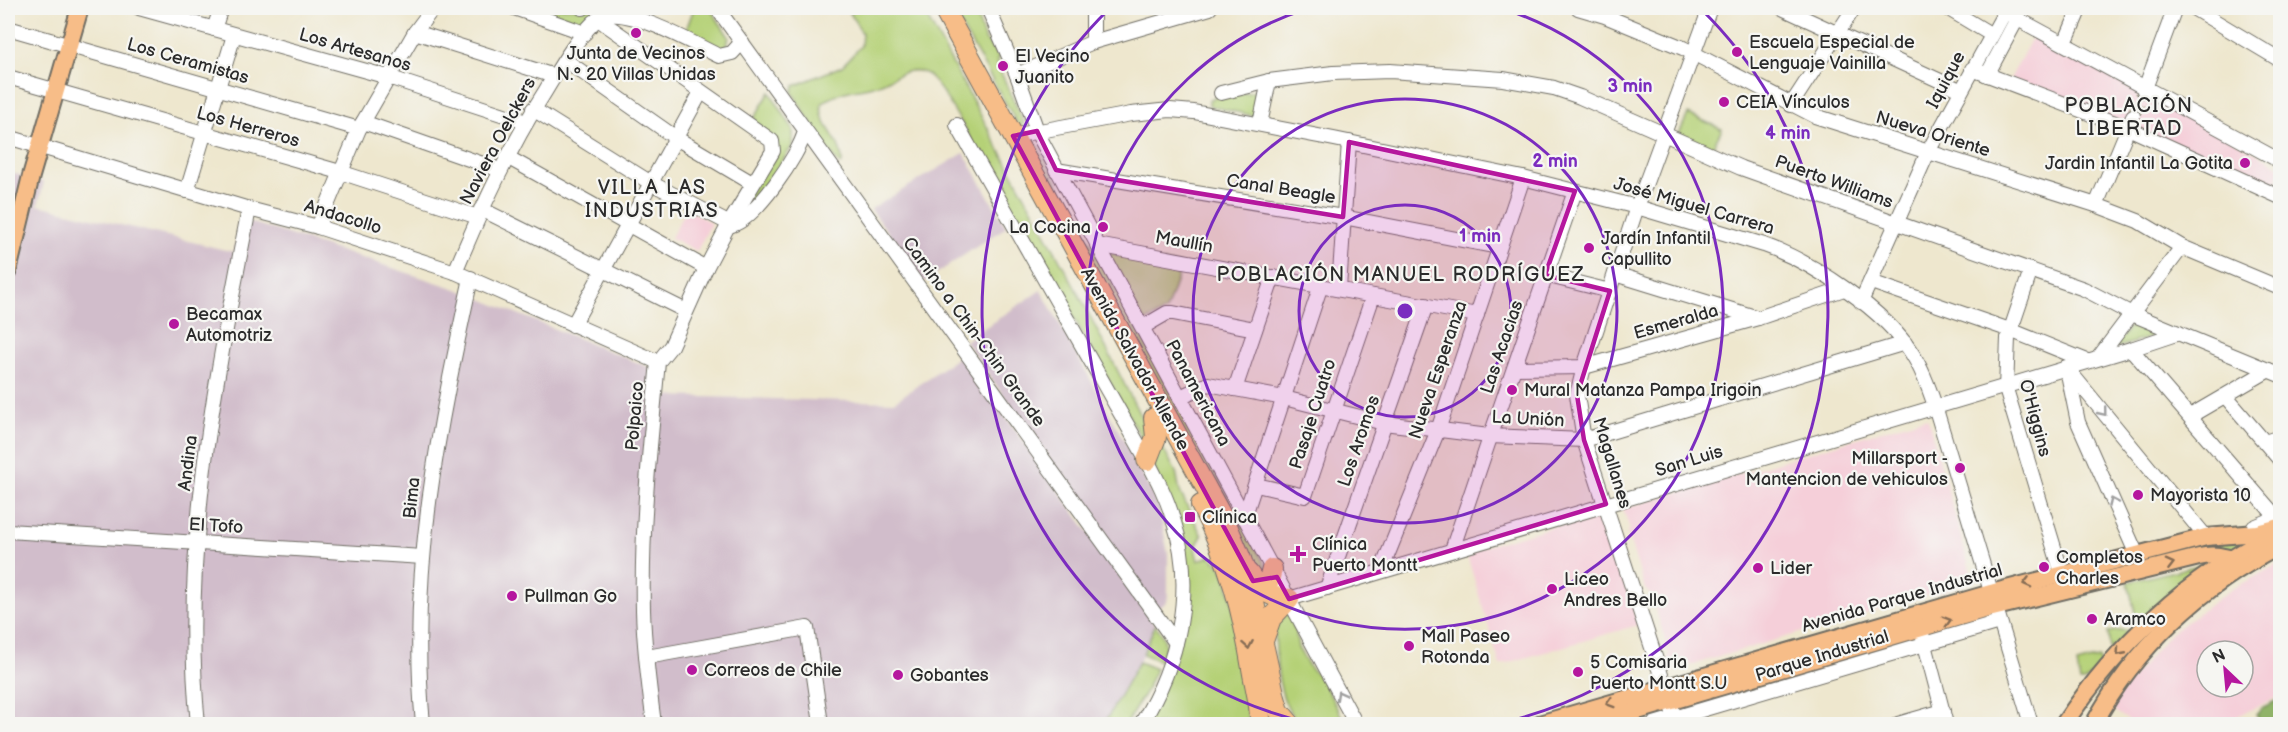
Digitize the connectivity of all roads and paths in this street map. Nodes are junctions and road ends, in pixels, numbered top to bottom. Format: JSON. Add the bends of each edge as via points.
{"nodes":[{"id":1,"x":80,"y":8,"type":"edge"},
{"id":2,"x":139,"y":8,"type":"edge"},
{"id":3,"x":221,"y":8,"type":"edge"},
{"id":4,"x":433,"y":8,"type":"edge"},
{"id":5,"x":514,"y":8,"type":"edge"},
{"id":6,"x":717,"y":8,"type":"edge"},
{"id":7,"x":930,"y":8,"type":"edge"},
{"id":8,"x":943,"y":8,"type":"edge"},
{"id":9,"x":988,"y":8,"type":"edge"},
{"id":10,"x":1093,"y":8,"type":"edge"},
{"id":11,"x":1210,"y":8,"type":"edge"},
{"id":12,"x":1578,"y":8,"type":"edge"},
{"id":13,"x":1710,"y":8,"type":"edge"},
{"id":14,"x":1782,"y":8,"type":"edge"},
{"id":15,"x":1854,"y":8,"type":"edge"},
{"id":16,"x":1947,"y":8,"type":"edge"},
{"id":17,"x":2080,"y":8,"type":"edge"},
{"id":18,"x":2175,"y":8,"type":"edge"},
{"id":19,"x":2193,"y":8,"type":"edge"},
{"id":20,"x":1171,"y":13,"type":"edge"},
{"id":21,"x":2009,"y":13,"type":"edge"},
{"id":22,"x":598,"y":19,"type":"junction"},
{"id":23,"x":8,"y":28,"type":"edge"},
{"id":24,"x":214,"y":29,"type":"junction"},
{"id":25,"x":415,"y":32,"type":"junction"},
{"id":26,"x":1839,"y":32,"type":"junction"},
{"id":27,"x":585,"y":33,"type":"junction"},
{"id":28,"x":234,"y":35,"type":"junction"},
{"id":29,"x":1992,"y":35,"type":"junction"},
{"id":30,"x":742,"y":42,"type":"junction"},
{"id":31,"x":1093,"y":42,"type":"junction"},
{"id":32,"x":2065,"y":43,"type":"junction"},
{"id":33,"x":69,"y":45,"type":"junction"},
{"id":34,"x":1694,"y":54,"type":"junction"},
{"id":35,"x":565,"y":60,"type":"junction"},
{"id":36,"x":2280,"y":60,"type":"edge"},
{"id":37,"x":1972,"y":69,"type":"junction"},
{"id":38,"x":1017,"y":75,"type":"junction"},
{"id":39,"x":1987,"y":75,"type":"junction"},
{"id":40,"x":554,"y":76,"type":"junction"},
{"id":41,"x":8,"y":77,"type":"edge"},
{"id":42,"x":388,"y":77,"type":"junction"},
{"id":43,"x":1269,"y":81,"type":"junction"},
{"id":44,"x":218,"y":88,"type":"junction"},
{"id":45,"x":2145,"y":89,"type":"junction"},
{"id":46,"x":1960,"y":90,"type":"junction"},
{"id":47,"x":56,"y":91,"type":"junction"},
{"id":48,"x":701,"y":92,"type":"junction"},
{"id":49,"x":1221,"y":93,"type":"dead end"},
{"id":50,"x":1791,"y":105,"type":"junction"},
{"id":51,"x":533,"y":109,"type":"junction"},
{"id":52,"x":526,"y":122,"type":"junction"},
{"id":53,"x":2131,"y":122,"type":"junction"},
{"id":54,"x":957,"y":124,"type":"dead end"},
{"id":55,"x":1260,"y":124,"type":"junction"},
{"id":56,"x":361,"y":125,"type":"junction"},
{"id":57,"x":805,"y":131,"type":"junction"},
{"id":58,"x":1036,"y":131,"type":"junction"},
{"id":59,"x":204,"y":133,"type":"junction"},
{"id":60,"x":1664,"y":135,"type":"junction"},
{"id":61,"x":1014,"y":136,"type":"junction"},
{"id":62,"x":8,"y":137,"type":"edge"},
{"id":63,"x":676,"y":138,"type":"junction"},
{"id":64,"x":1350,"y":142,"type":"junction"},
{"id":65,"x":40,"y":147,"type":"junction"},
{"id":66,"x":1929,"y":150,"type":"junction"},
{"id":67,"x":507,"y":157,"type":"junction"},
{"id":68,"x":2280,"y":161,"type":"edge"},
{"id":69,"x":500,"y":170,"type":"junction"},
{"id":70,"x":1056,"y":170,"type":"junction"},
{"id":71,"x":340,"y":172,"type":"junction"},
{"id":72,"x":1523,"y":178,"type":"junction"},
{"id":73,"x":651,"y":183,"type":"junction"},
{"id":74,"x":752,"y":183,"type":"junction"},
{"id":75,"x":187,"y":191,"type":"junction"},
{"id":76,"x":1575,"y":191,"type":"junction"},
{"id":77,"x":2279,"y":192,"type":"edge"},
{"id":78,"x":2096,"y":205,"type":"junction"},
{"id":79,"x":1637,"y":207,"type":"junction"},
{"id":80,"x":249,"y":209,"type":"junction"},
{"id":81,"x":480,"y":213,"type":"junction"},
{"id":82,"x":1342,"y":217,"type":"junction"},
{"id":83,"x":729,"y":224,"type":"junction"},
{"id":84,"x":1897,"y":224,"type":"junction"},
{"id":85,"x":628,"y":225,"type":"junction"},
{"id":86,"x":318,"y":227,"type":"junction"},
{"id":87,"x":1097,"y":245,"type":"junction"},
{"id":88,"x":1498,"y":247,"type":"junction"},
{"id":89,"x":2182,"y":247,"type":"junction"},
{"id":90,"x":706,"y":268,"type":"junction"},
{"id":91,"x":603,"y":269,"type":"junction"},
{"id":92,"x":2031,"y":270,"type":"junction"},
{"id":93,"x":8,"y":271,"type":"edge"},
{"id":94,"x":455,"y":272,"type":"junction"},
{"id":95,"x":1615,"y":274,"type":"junction"},
{"id":96,"x":1545,"y":275,"type":"junction"},
{"id":97,"x":1273,"y":277,"type":"junction"},
{"id":98,"x":471,"y":278,"type":"junction"},
{"id":99,"x":1871,"y":282,"type":"junction"},
{"id":100,"x":1321,"y":285,"type":"junction"},
{"id":101,"x":1339,"y":288,"type":"junction"},
{"id":102,"x":2280,"y":288,"type":"edge"},
{"id":103,"x":1844,"y":289,"type":"junction"},
{"id":104,"x":1610,"y":291,"type":"junction"},
{"id":105,"x":1373,"y":296,"type":"junction"},
{"id":106,"x":1861,"y":302,"type":"junction"},
{"id":107,"x":1426,"y":306,"type":"junction"},
{"id":108,"x":686,"y":311,"type":"junction"},
{"id":109,"x":2132,"y":314,"type":"junction"},
{"id":110,"x":1477,"y":315,"type":"junction"},
{"id":111,"x":1758,"y":318,"type":"junction"},
{"id":112,"x":573,"y":325,"type":"junction"},
{"id":113,"x":1143,"y":327,"type":"junction"},
{"id":114,"x":1255,"y":329,"type":"junction"},
{"id":115,"x":2010,"y":330,"type":"junction"},
{"id":116,"x":2179,"y":333,"type":"junction"},
{"id":117,"x":1905,"y":343,"type":"junction"},
{"id":118,"x":2131,"y":349,"type":"junction"},
{"id":119,"x":2093,"y":359,"type":"junction"},
{"id":120,"x":658,"y":362,"type":"junction"},
{"id":121,"x":1584,"y":367,"type":"junction"},
{"id":122,"x":2066,"y":367,"type":"junction"},
{"id":123,"x":1515,"y":368,"type":"junction"},
{"id":124,"x":2275,"y":372,"type":"edge"},
{"id":125,"x":2005,"y":385,"type":"junction"},
{"id":126,"x":1235,"y":389,"type":"junction"},
{"id":127,"x":2226,"y":397,"type":"junction"},
{"id":128,"x":1180,"y":398,"type":"junction"},
{"id":129,"x":1284,"y":398,"type":"junction"},
{"id":130,"x":1935,"y":406,"type":"junction"},
{"id":131,"x":1333,"y":409,"type":"junction"},
{"id":132,"x":2190,"y":416,"type":"junction"},
{"id":133,"x":1154,"y":418,"type":"junction"},
{"id":134,"x":1384,"y":423,"type":"junction"},
{"id":135,"x":1438,"y":430,"type":"junction"},
{"id":136,"x":1489,"y":435,"type":"junction"},
{"id":137,"x":2280,"y":437,"type":"edge"},
{"id":138,"x":1584,"y":440,"type":"junction"},
{"id":139,"x":2265,"y":442,"type":"junction"},
{"id":140,"x":1147,"y":460,"type":"junction"},
{"id":141,"x":2280,"y":460,"type":"edge"},
{"id":142,"x":1256,"y":485,"type":"junction"},
{"id":143,"x":1606,"y":504,"type":"junction"},
{"id":144,"x":1244,"y":518,"type":"junction"},
{"id":145,"x":2280,"y":523,"type":"edge"},
{"id":146,"x":8,"y":531,"type":"edge"},
{"id":147,"x":2206,"y":537,"type":"junction"},
{"id":148,"x":197,"y":543,"type":"junction"},
{"id":149,"x":2280,"y":546,"type":"edge"},
{"id":150,"x":1452,"y":550,"type":"junction"},
{"id":151,"x":423,"y":556,"type":"junction"},
{"id":152,"x":1241,"y":559,"type":"junction"},
{"id":153,"x":2232,"y":559,"type":"junction"},
{"id":154,"x":2253,"y":561,"type":"junction"},
{"id":155,"x":2138,"y":563,"type":"junction"},
{"id":156,"x":1272,"y":569,"type":"junction"},
{"id":157,"x":1381,"y":571,"type":"junction"},
{"id":158,"x":2062,"y":574,"type":"junction"},
{"id":159,"x":1253,"y":581,"type":"junction"},
{"id":160,"x":1327,"y":588,"type":"junction"},
{"id":161,"x":1289,"y":599,"type":"junction"},
{"id":162,"x":1995,"y":607,"type":"junction"},
{"id":163,"x":1923,"y":636,"type":"junction"},
{"id":164,"x":1263,"y":641,"type":"junction"},
{"id":165,"x":1176,"y":643,"type":"junction"},
{"id":166,"x":647,"y":657,"type":"junction"},
{"id":167,"x":1668,"y":694,"type":"junction"},
{"id":168,"x":1945,"y":718,"type":"edge"},
{"id":169,"x":1676,"y":721,"type":"edge"},
{"id":170,"x":198,"y":724,"type":"edge"},
{"id":171,"x":423,"y":724,"type":"edge"},
{"id":172,"x":654,"y":724,"type":"edge"},
{"id":173,"x":821,"y":724,"type":"edge"},
{"id":174,"x":1141,"y":724,"type":"edge"},
{"id":175,"x":1260,"y":724,"type":"edge"},
{"id":176,"x":1290,"y":724,"type":"edge"},
{"id":177,"x":1356,"y":724,"type":"edge"},
{"id":178,"x":1539,"y":724,"type":"edge"},
{"id":179,"x":1593,"y":724,"type":"edge"},
{"id":180,"x":1654,"y":724,"type":"edge"},
{"id":181,"x":1898,"y":724,"type":"edge"},
{"id":182,"x":2031,"y":724,"type":"edge"},
{"id":183,"x":2064,"y":724,"type":"edge"},
{"id":184,"x":2094,"y":724,"type":"edge"}],
"edges":[{"from":1,"to":33,"type":"main road"},
{"from":2,"to":24,"type":"street","name":"Los Artesanos"},
{"from":3,"to":24,"type":"street"},
{"from":4,"to":25,"type":"street"},
{"from":5,"to":27,"type":"street"},
{"from":6,"to":30,"type":"street","name":"Camino a Chin-Chin Grande"},
{"from":7,"to":133,"type":"highway","name":"Avenida Salvador Allende"},
{"from":8,"to":61,"type":"highway","name":"Avenida Salvador Allende"},
{"from":9,"to":38,"type":"street","name":"Panamericana"},
{"from":10,"to":31,"type":"street"},
{"from":11,"to":20,"type":"street"},
{"from":12,"to":34,"type":"street","name":"Nueva Oriente"},
{"from":13,"to":34,"type":"street","name":"Magallanes"},
{"from":14,"to":26,"type":"street"},
{"from":15,"to":26,"type":"street"},
{"from":16,"to":29,"type":"street"},
{"from":17,"to":32,"type":"street"},
{"from":18,"to":45,"type":"street"},
{"from":19,"to":36,"type":"street"},
{"from":20,"to":31,"type":"street"},
{"from":21,"to":29,"type":"street","name":"Iquique"},
{"from":21,"to":32,"type":"street"},
{"from":21,"to":39,"type":"street","name":"Iquique"},
{"from":22,"to":27,"type":"street","name":"Naviera Oelckers"},
{"from":22,"to":30,"type":"street","via":[[615,14],[650,23],[719,56],[732,53]]},
{"from":22,"to":48,"type":"street"},
{"from":23,"to":33,"type":"street","name":"Los Ceramistas"},
{"from":24,"to":28,"type":"street","name":"Los Artesanos"},
{"from":25,"to":40,"type":"street"},
{"from":25,"to":42,"type":"street"},
{"from":26,"to":46,"type":"street"},
{"from":26,"to":50,"type":"street"},
{"from":27,"to":35,"type":"street","name":"Naviera Oelckers"},
{"from":28,"to":42,"type":"street","name":"Los Artesanos"},
{"from":28,"to":44,"type":"street"},
{"from":29,"to":37,"type":"street","name":"Iquique"},
{"from":30,"to":57,"type":"street","name":"Camino a Chin-Chin Grande"},
{"from":31,"to":38,"type":"street"},
{"from":32,"to":45,"type":"street"},
{"from":33,"to":44,"type":"street","name":"Los Ceramistas"},
{"from":33,"to":47,"type":"main road"},
{"from":34,"to":50,"type":"street","name":"Nueva Oriente"},
{"from":34,"to":60,"type":"street","name":"Magallanes"},
{"from":35,"to":40,"type":"street","name":"Naviera Oelckers"},
{"from":35,"to":63,"type":"street"},
{"from":37,"to":39,"type":"street"},
{"from":37,"to":46,"type":"street","name":"Iquique"},
{"from":38,"to":58,"type":"street","name":"Panamericana"},
{"from":39,"to":53,"type":"street"},
{"from":40,"to":51,"type":"street","name":"Naviera Oelckers"},
{"from":41,"to":47,"type":"street","name":"Los Herreros"},
{"from":42,"to":52,"type":"street","name":"Los Artesanos"},
{"from":42,"to":56,"type":"street"},
{"from":43,"to":49,"type":"street","name":"Puerto Williams"},
{"from":43,"to":55,"type":"street"},
{"from":43,"to":60,"type":"street","name":"Puerto Williams","via":[[1366,71],[1513,81],[1567,92]]},
{"from":44,"to":56,"type":"street","name":"Los Ceramistas"},
{"from":44,"to":59,"type":"street"},
{"from":45,"to":68,"type":"street"},
{"from":46,"to":66,"type":"street","name":"Iquique"},
{"from":47,"to":59,"type":"street","name":"Los Herreros"},
{"from":47,"to":65,"type":"main road"},
{"from":48,"to":63,"type":"street"},
{"from":48,"to":74,"type":"street","name":"Polpaico","via":[[772,141],[773,151]]},
{"from":50,"to":66,"type":"street","name":"Nueva Oriente","via":[[1815,116]]},
{"from":51,"to":52,"type":"street","name":"Naviera Oelckers"},
{"from":51,"to":73,"type":"street"},
{"from":52,"to":67,"type":"street","name":"Naviera Oelckers"},
{"from":53,"to":77,"type":"street"},
{"from":53,"to":78,"type":"street"},
{"from":54,"to":140,"type":"street"},
{"from":55,"to":58,"type":"street","name":"José Miguel Carrera","via":[[1194,112],[1164,111]]},
{"from":55,"to":64,"type":"street","name":"José Miguel Carrera"},
{"from":56,"to":69,"type":"street","name":"Los Ceramistas"},
{"from":56,"to":71,"type":"street"},
{"from":57,"to":83,"type":"street","via":[[798,151],[773,187],[744,218]]},
{"from":57,"to":165,"type":"street","name":"Camino a Chin-Chin Grande"},
{"from":58,"to":61,"type":"street","name":"José Miguel Carrera"},
{"from":58,"to":70,"type":"street","name":"Panamericana"},
{"from":59,"to":71,"type":"street","name":"Los Herreros"},
{"from":59,"to":75,"type":"street"},
{"from":60,"to":79,"type":"street","name":"Magallanes"},
{"from":60,"to":84,"type":"street","name":"Puerto Williams"},
{"from":61,"to":152,"type":"highway","name":"Avenida Salvador Allende","via":[[1228,528]]},
{"from":62,"to":65,"type":"street","name":"Andacollo"},
{"from":63,"to":73,"type":"street"},
{"from":63,"to":74,"type":"street"},
{"from":64,"to":72,"type":"street","name":"José Miguel Carrera"},
{"from":64,"to":82,"type":"street"},
{"from":65,"to":75,"type":"street","name":"Andacollo"},
{"from":65,"to":93,"type":"main road"},
{"from":66,"to":78,"type":"street","name":"Nueva Oriente"},
{"from":66,"to":84,"type":"street","name":"Iquique"},
{"from":67,"to":69,"type":"street","name":"Naviera Oelckers"},
{"from":67,"to":85,"type":"street"},
{"from":69,"to":81,"type":"street","name":"Naviera Oelckers"},
{"from":70,"to":82,"type":"street","name":"Canal Beagle"},
{"from":70,"to":87,"type":"street","name":"Panamericana"},
{"from":71,"to":81,"type":"street","name":"Los Herreros"},
{"from":71,"to":86,"type":"street"},
{"from":72,"to":76,"type":"street","name":"José Miguel Carrera"},
{"from":72,"to":88,"type":"street","name":"Nueva Esperanza"},
{"from":73,"to":83,"type":"street"},
{"from":73,"to":85,"type":"street"},
{"from":74,"to":83,"type":"street","name":"Polpaico"},
{"from":75,"to":80,"type":"street","name":"Andacollo"},
{"from":76,"to":79,"type":"street","name":"José Miguel Carrera"},
{"from":76,"to":96,"type":"street","name":"Las Acacias"},
{"from":78,"to":89,"type":"street","name":"Nueva Oriente","via":[[2138,221]]},
{"from":79,"to":95,"type":"street","name":"Magallanes"},
{"from":79,"to":103,"type":"street","name":"José Miguel Carrera","via":[[1778,250]]},
{"from":80,"to":86,"type":"street","name":"Andacollo"},
{"from":80,"to":148,"type":"street","name":"Andina","via":[[217,378]]},
{"from":81,"to":91,"type":"street","name":"Los Herreros"},
{"from":81,"to":94,"type":"street","name":"Naviera Oelckers"},
{"from":82,"to":88,"type":"street","name":"Canal Beagle"},
{"from":82,"to":101,"type":"street"},
{"from":83,"to":90,"type":"street","name":"Polpaico"},
{"from":84,"to":92,"type":"street","name":"Puerto Williams"},
{"from":84,"to":99,"type":"street","name":"Iquique"},
{"from":85,"to":90,"type":"street"},
{"from":85,"to":91,"type":"street"},
{"from":86,"to":94,"type":"street","name":"Andacollo"},
{"from":87,"to":97,"type":"street","name":"Maullín"},
{"from":87,"to":113,"type":"street","name":"Panamericana"},
{"from":88,"to":110,"type":"street","name":"Nueva Esperanza"},
{"from":89,"to":102,"type":"street","name":"Nueva Oriente"},
{"from":89,"to":109,"type":"street"},
{"from":90,"to":108,"type":"street","name":"Polpaico"},
{"from":91,"to":108,"type":"street","name":"Los Herreros"},
{"from":91,"to":112,"type":"street"},
{"from":92,"to":109,"type":"street","name":"Puerto Williams","via":[[2084,289]]},
{"from":92,"to":115,"type":"street","name":"O'Higgins"},
{"from":94,"to":98,"type":"street","name":"Andacollo"},
{"from":95,"to":104,"type":"street","name":"Magallanes"},
{"from":95,"to":111,"type":"street"},
{"from":96,"to":104,"type":"street"},
{"from":96,"to":123,"type":"street","name":"Las Acacias"},
{"from":97,"to":100,"type":"street","name":"Maullín"},
{"from":97,"to":114,"type":"street"},
{"from":98,"to":112,"type":"street","name":"Andacollo"},
{"from":98,"to":151,"type":"street","name":"Bima","via":[[440,422]]},
{"from":99,"to":106,"type":"street","name":"Iquique"},
{"from":99,"to":115,"type":"street"},
{"from":100,"to":101,"type":"street","name":"Maullín"},
{"from":100,"to":129,"type":"street"},
{"from":101,"to":105,"type":"street","name":"Maullín"},
{"from":103,"to":106,"type":"street","name":"José Miguel Carrera"},
{"from":103,"to":111,"type":"street","name":"Esmeralda"},
{"from":104,"to":121,"type":"street","name":"Magallanes"},
{"from":105,"to":107,"type":"street","name":"Maullín"},
{"from":105,"to":131,"type":"street","name":"Pasaje Cuatro"},
{"from":106,"to":117,"type":"street","name":"José Miguel Carrera"},
{"from":107,"to":110,"type":"street","name":"Maullín"},
{"from":107,"to":134,"type":"street","name":"Los Aromos"},
{"from":108,"to":120,"type":"street","name":"Polpaico"},
{"from":109,"to":116,"type":"street","name":"Puerto Williams"},
{"from":109,"to":119,"type":"street"},
{"from":110,"to":135,"type":"street","name":"Nueva Esperanza"},
{"from":111,"to":121,"type":"street","name":"Esmeralda"},
{"from":112,"to":120,"type":"street","name":"Andacollo"},
{"from":113,"to":114,"type":"street","via":[[1173,312]]},
{"from":113,"to":128,"type":"street","name":"Panamericana"},
{"from":114,"to":126,"type":"street"},
{"from":115,"to":119,"type":"street"},
{"from":115,"to":125,"type":"street","name":"O'Higgins"},
{"from":116,"to":118,"type":"street","name":"San Luis"},
{"from":116,"to":124,"type":"street","name":"Puerto Williams"},
{"from":117,"to":130,"type":"street","name":"José Miguel Carrera","via":[[1923,373]]},
{"from":117,"to":138,"type":"street","name":"La Unión"},
{"from":118,"to":119,"type":"street","name":"San Luis"},
{"from":118,"to":132,"type":"street"},
{"from":119,"to":122,"type":"street","name":"San Luis"},
{"from":120,"to":166,"type":"street","name":"Polpaico","via":[[646,491],[643,608]]},
{"from":121,"to":123,"type":"street","name":"Esmeralda"},
{"from":121,"to":138,"type":"street","name":"Magallanes","via":[[1577,395]]},
{"from":122,"to":125,"type":"street","name":"San Luis"},
{"from":122,"to":147,"type":"street","one_way":true},
{"from":155,"to":122,"type":"street","one_way":true,"via":[[2078,422]]},
{"from":123,"to":136,"type":"street","name":"Las Acacias"},
{"from":124,"to":127,"type":"street","name":"Puerto Williams"},
{"from":125,"to":130,"type":"street","name":"San Luis"},
{"from":125,"to":158,"type":"street","name":"O'Higgins"},
{"from":126,"to":128,"type":"street","name":"La Unión","via":[[1208,384]]},
{"from":126,"to":129,"type":"street","name":"La Unión"},
{"from":127,"to":132,"type":"street","name":"Puerto Williams"},
{"from":127,"to":139,"type":"street"},
{"from":128,"to":144,"type":"street","name":"Panamericana"},
{"from":129,"to":131,"type":"street","name":"La Unión"},
{"from":129,"to":142,"type":"street"},
{"from":130,"to":143,"type":"street","name":"San Luis"},
{"from":130,"to":162,"type":"street","name":"José Miguel Carrera"},
{"from":131,"to":134,"type":"street","name":"La Unión"},
{"from":131,"to":142,"type":"street","name":"Pasaje Cuatro","via":[[1305,496]]},
{"from":132,"to":145,"type":"street"},
{"from":133,"to":140,"type":"highway","via":[[1156,437]]},
{"from":133,"to":175,"type":"highway","name":"Avenida Salvador Allende","one_way":true,"via":[[1229,567],[1246,631]]},
{"from":134,"to":135,"type":"street","name":"La Unión"},
{"from":134,"to":160,"type":"street","name":"Los Aromos"},
{"from":135,"to":136,"type":"street","name":"La Unión"},
{"from":135,"to":157,"type":"street","name":"Nueva Esperanza"},
{"from":136,"to":138,"type":"street","name":"La Unión"},
{"from":136,"to":150,"type":"street","name":"Las Acacias"},
{"from":137,"to":139,"type":"street"},
{"from":138,"to":143,"type":"street","name":"Magallanes"},
{"from":139,"to":141,"type":"street"},
{"from":140,"to":165,"type":"street","via":[[1167,501],[1181,552],[1183,595]]},
{"from":142,"to":144,"type":"street"},
{"from":143,"to":150,"type":"street","name":"San Luis"},
{"from":143,"to":167,"type":"street","name":"Magallanes"},
{"from":144,"to":156,"type":"street","name":"Panamericana"},
{"from":145,"to":147,"type":"main road","name":"Avenida Parque Industrial","via":[[2257,533]]},
{"from":145,"to":153,"type":"main road"},
{"from":146,"to":148,"type":"street","name":"El Tofo"},
{"from":147,"to":155,"type":"main road","name":"Avenida Parque Industrial"},
{"from":148,"to":151,"type":"street","name":"El Tofo"},
{"from":148,"to":170,"type":"street","name":"Andina","via":[[193,641]]},
{"from":149,"to":154,"type":"main road"},
{"from":150,"to":157,"type":"street","name":"San Luis"},
{"from":151,"to":171,"type":"street","name":"Bima"},
{"from":152,"to":159,"type":"highway"},
{"from":152,"to":164,"type":"highway","name":"Avenida Salvador Allende"},
{"from":153,"to":154,"type":"main road","name":"Avenida Parque Industrial"},
{"from":155,"to":153,"type":"main road","name":"Avenida Parque Industrial","one_way":true,"via":[[2212,554]]},
{"from":153,"to":183,"type":"main road","one_way":true,"via":[[2148,622],[2103,671]]},
{"from":154,"to":184,"type":"main road","via":[[2170,624],[2123,680]]},
{"from":155,"to":158,"type":"main road","name":"Avenida Parque Industrial"},
{"from":155,"to":162,"type":"main road","name":"Avenida Parque Industrial"},
{"from":156,"to":159,"type":"highway","via":[[1269,581]]},
{"from":156,"to":161,"type":"street","name":"Panamericana"},
{"from":157,"to":160,"type":"street","name":"San Luis"},
{"from":158,"to":162,"type":"main road","name":"Avenida Parque Industrial","one_way":true},
{"from":159,"to":161,"type":"highway","via":[[1267,594]]},
{"from":160,"to":161,"type":"street","name":"San Luis"},
{"from":161,"to":164,"type":"highway","via":[[1271,618]]},
{"from":177,"to":161,"type":"street","name":"Panamericana","one_way":true},
{"from":162,"to":163,"type":"main road","name":"Avenida Parque Industrial"},
{"from":162,"to":167,"type":"main road","name":"Avenida Parque Industrial"},
{"from":162,"to":182,"type":"street","name":"José Miguel Carrera"},
{"from":163,"to":167,"type":"main road","name":"Avenida Parque Industrial"},
{"from":163,"to":168,"type":"street"},
{"from":163,"to":169,"type":"street","name":"Parque Industrial"},
{"from":164,"to":176,"type":"highway","name":"Avenida Salvador Allende","via":[[1275,699]]},
{"from":165,"to":174,"type":"street","via":[[1160,691]]},
{"from":166,"to":172,"type":"street","name":"Polpaico"},
{"from":166,"to":173,"type":"street","via":[[807,627]]},
{"from":167,"to":169,"type":"street","name":"Magallanes"},
{"from":167,"to":178,"type":"main road","name":"Avenida Parque Industrial","one_way":true},
{"from":167,"to":179,"type":"main road","name":"Avenida Parque Industrial"},
{"from":168,"to":181,"type":"street"},
{"from":169,"to":180,"type":"street","name":"Parque Industrial"}]}
